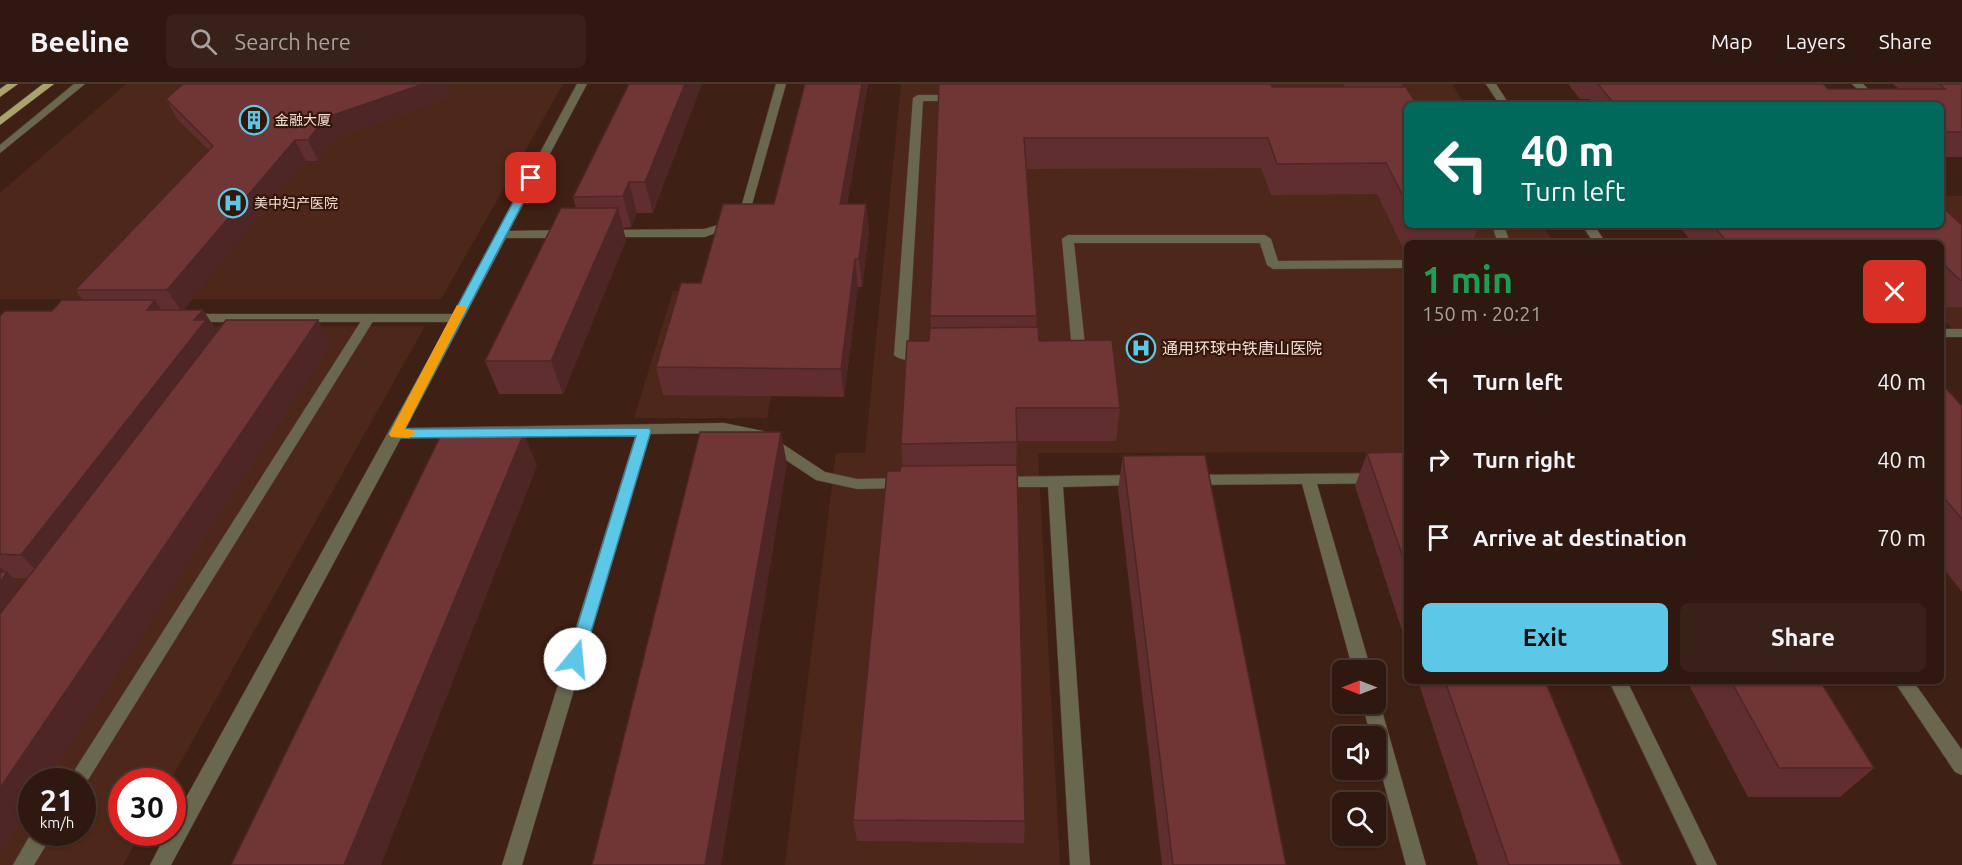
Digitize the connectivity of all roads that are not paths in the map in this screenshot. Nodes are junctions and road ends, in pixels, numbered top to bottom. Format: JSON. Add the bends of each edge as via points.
{"nodes":[{"id":1,"x":14,"y":84,"type":"edge"},
{"id":2,"x":49,"y":84,"type":"edge"},
{"id":3,"x":80,"y":84,"type":"edge"},
{"id":4,"x":582,"y":84,"type":"edge"},
{"id":5,"x":782,"y":84,"type":"edge"},
{"id":6,"x":1491,"y":84,"type":"edge"},
{"id":7,"x":1857,"y":84,"type":"edge"},
{"id":8,"x":0,"y":94,"type":"edge"},
{"id":9,"x":975,"y":98,"type":"edge"},
{"id":10,"x":1503,"y":102,"type":"edge"},
{"id":11,"x":1879,"y":102,"type":"edge"},
{"id":12,"x":0,"y":122,"type":"edge"},
{"id":13,"x":0,"y":150,"type":"edge"},
{"id":14,"x":500,"y":235,"type":"junction"},
{"id":15,"x":1404,"y":264,"type":"edge"},
{"id":16,"x":174,"y":318,"type":"edge"},
{"id":17,"x":255,"y":318,"type":"junction"},
{"id":18,"x":369,"y":318,"type":"junction"},
{"id":19,"x":456,"y":318,"type":"junction"},
{"id":20,"x":242,"y":332,"type":"edge"},
{"id":21,"x":1944,"y":333,"type":"edge"},
{"id":22,"x":1962,"y":333,"type":"edge"},
{"id":23,"x":1067,"y":354,"type":"edge"},
{"id":24,"x":937,"y":355,"type":"edge"},
{"id":25,"x":644,"y":431,"type":"junction"},
{"id":26,"x":396,"y":434,"type":"junction"},
{"id":27,"x":1404,"y":478,"type":"edge"},
{"id":28,"x":1308,"y":479,"type":"junction"},
{"id":29,"x":1055,"y":481,"type":"junction"},
{"id":30,"x":985,"y":482,"type":"edge"},
{"id":31,"x":915,"y":483,"type":"edge"},
{"id":32,"x":1359,"y":660,"type":"edge"},
{"id":33,"x":1619,"y":684,"type":"edge"},
{"id":34,"x":1905,"y":684,"type":"edge"},
{"id":35,"x":1374,"y":714,"type":"edge"},
{"id":36,"x":1962,"y":766,"type":"edge"},
{"id":37,"x":85,"y":768,"type":"edge"},
{"id":38,"x":35,"y":846,"type":"edge"},
{"id":39,"x":23,"y":865,"type":"edge"},
{"id":40,"x":160,"y":865,"type":"edge"},
{"id":41,"x":512,"y":865,"type":"edge"},
{"id":42,"x":1080,"y":865,"type":"edge"},
{"id":43,"x":1416,"y":865,"type":"edge"},
{"id":44,"x":1707,"y":865,"type":"edge"}],
"edges":[{"from":1,"to":8,"type":"main road"},
{"from":2,"to":12,"type":"main road"},
{"from":3,"to":13,"type":"street"},
{"from":4,"to":14,"type":"street"},
{"from":5,"to":14,"type":"street","via":[[746,213],[725,226],[705,233]]},
{"from":6,"to":10,"type":"street"},
{"from":7,"to":11,"type":"street"},
{"from":9,"to":24,"type":"street","via":[[918,99],[901,355]]},
{"from":14,"to":19,"type":"street"},
{"from":15,"to":23,"type":"street","via":[[1273,266],[1265,239],[1068,239],[1079,354]]},
{"from":16,"to":17,"type":"street"},
{"from":17,"to":18,"type":"street"},
{"from":17,"to":20,"type":"street"},
{"from":18,"to":19,"type":"street"},
{"from":18,"to":37,"type":"street"},
{"from":19,"to":26,"type":"street"},
{"from":21,"to":22,"type":"street"},
{"from":25,"to":26,"type":"street"},
{"from":25,"to":31,"type":"street","via":[[724,428],[758,435],[821,476],[856,484]]},
{"from":25,"to":41,"type":"street"},
{"from":26,"to":40,"type":"street"},
{"from":27,"to":28,"type":"street"},
{"from":28,"to":29,"type":"street"},
{"from":28,"to":32,"type":"street"},
{"from":29,"to":30,"type":"street"},
{"from":29,"to":42,"type":"street"},
{"from":33,"to":44,"type":"street"},
{"from":34,"to":36,"type":"street"},
{"from":35,"to":43,"type":"street"},
{"from":38,"to":39,"type":"street"}]}
